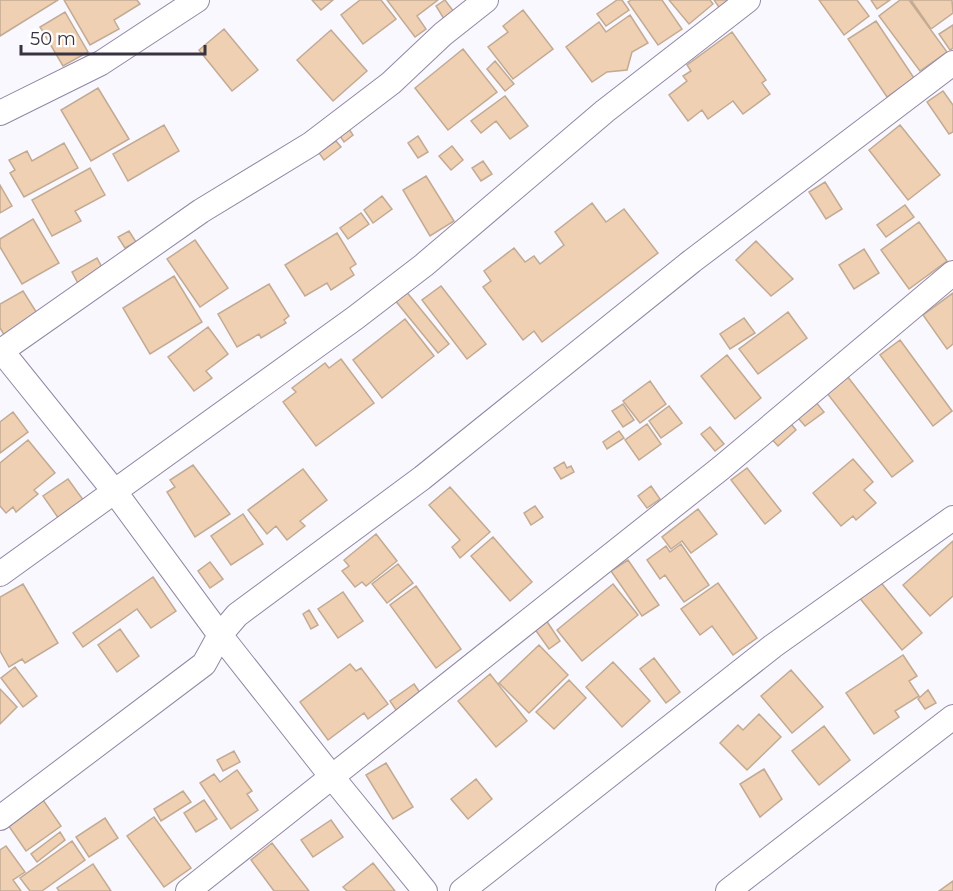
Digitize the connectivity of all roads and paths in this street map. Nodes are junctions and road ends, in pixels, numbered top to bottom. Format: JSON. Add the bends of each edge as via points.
{"nodes":[{"id":1,"x":197,"y":0,"type":"edge"},
{"id":2,"x":486,"y":0,"type":"edge"},
{"id":3,"x":748,"y":0,"type":"edge"},
{"id":4,"x":953,"y":63,"type":"edge"},
{"id":5,"x":0,"y":113,"type":"edge"},
{"id":6,"x":953,"y":273,"type":"edge"},
{"id":7,"x":1,"y":350,"type":"edge"},
{"id":8,"x":115,"y":492,"type":"junction"},
{"id":9,"x":953,"y":518,"type":"edge"},
{"id":10,"x":0,"y":574,"type":"edge"},
{"id":11,"x":220,"y":635,"type":"junction"},
{"id":12,"x":953,"y":717,"type":"edge"},
{"id":13,"x":332,"y":777,"type":"junction"},
{"id":14,"x":0,"y":818,"type":"edge"},
{"id":15,"x":188,"y":891,"type":"edge"},
{"id":16,"x":425,"y":891,"type":"edge"},
{"id":17,"x":462,"y":891,"type":"edge"},
{"id":18,"x":728,"y":891,"type":"edge"}],
"edges":[{"from":1,"to":5,"type":"street","via":[[101,63]]},
{"from":2,"to":7,"type":"street","via":[[391,83],[311,144],[201,211]]},
{"from":3,"to":8,"type":"street","via":[[605,111],[424,265]]},
{"from":4,"to":11,"type":"street","via":[[692,261],[422,478],[237,615]]},
{"from":6,"to":13,"type":"street","via":[[721,468]]},
{"from":7,"to":8,"type":"street"},
{"from":8,"to":10,"type":"street"},
{"from":8,"to":11,"type":"street"},
{"from":9,"to":17,"type":"street","via":[[773,646]]},
{"from":11,"to":13,"type":"street"},
{"from":11,"to":14,"type":"street","via":[[204,664]]},
{"from":12,"to":18,"type":"street"},
{"from":13,"to":15,"type":"street"},
{"from":13,"to":16,"type":"street"}]}
